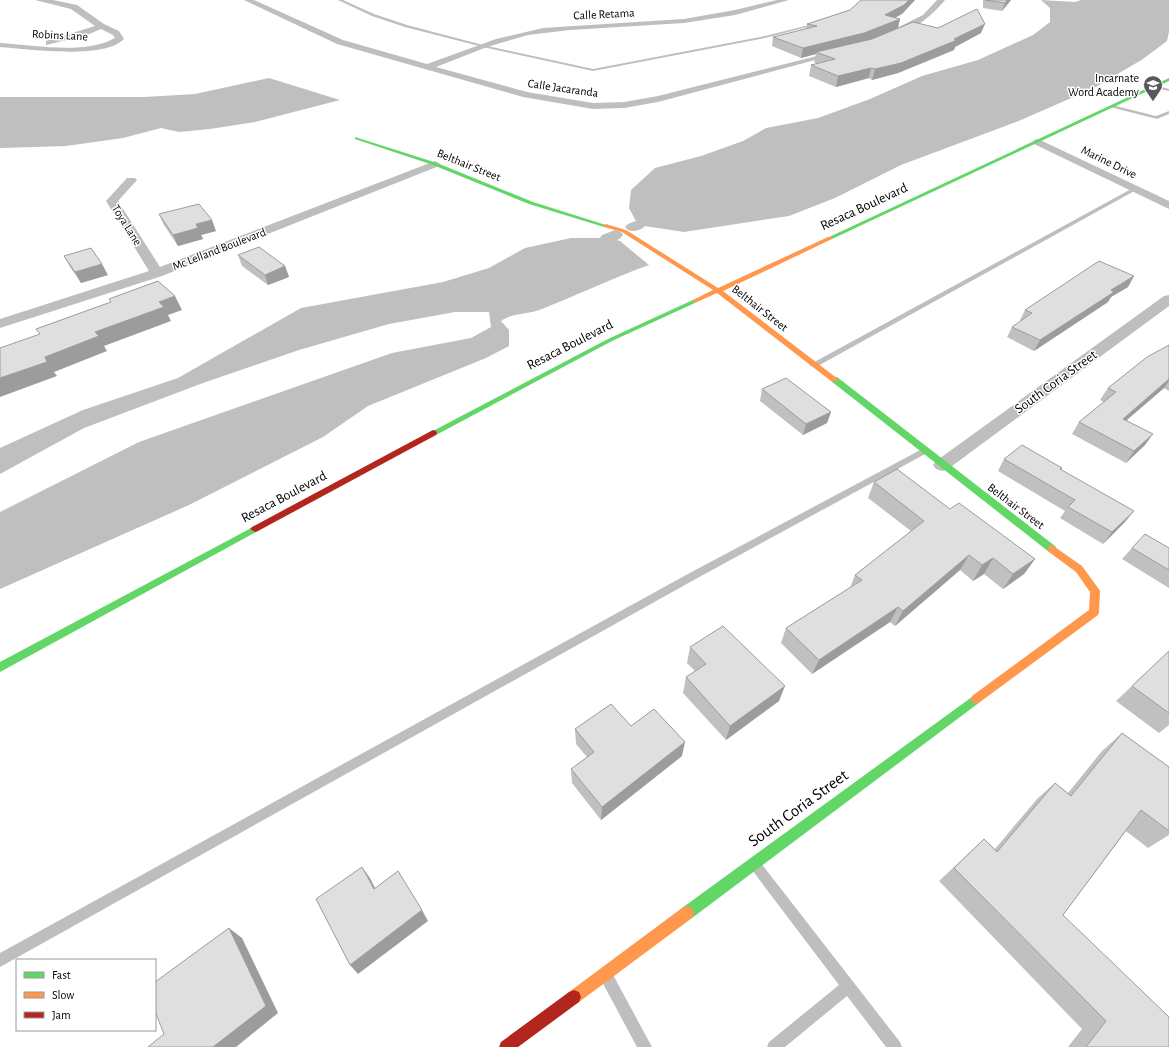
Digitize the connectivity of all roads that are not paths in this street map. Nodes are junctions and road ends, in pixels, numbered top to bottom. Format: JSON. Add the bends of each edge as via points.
{"nodes":[{"id":1,"x":39,"y":0,"type":"edge"},
{"id":2,"x":248,"y":0,"type":"edge"},
{"id":3,"x":340,"y":0,"type":"edge"},
{"id":4,"x":785,"y":0,"type":"edge"},
{"id":5,"x":941,"y":0,"type":"edge"},
{"id":6,"x":825,"y":21,"type":"edge"},
{"id":7,"x":101,"y":26,"type":"junction"},
{"id":8,"x":882,"y":39,"type":"edge"},
{"id":9,"x":0,"y":45,"type":"edge"},
{"id":10,"x":36,"y":46,"type":"junction"},
{"id":11,"x":483,"y":46,"type":"junction"},
{"id":12,"x":853,"y":48,"type":"edge"},
{"id":13,"x":428,"y":68,"type":"junction"},
{"id":14,"x":1169,"y":79,"type":"edge"},
{"id":15,"x":1154,"y":86,"type":"junction"},
{"id":16,"x":1169,"y":90,"type":"edge"},
{"id":17,"x":1112,"y":106,"type":"junction"},
{"id":18,"x":1169,"y":112,"type":"edge"},
{"id":19,"x":357,"y":138,"type":"dead end"},
{"id":20,"x":1038,"y":142,"type":"junction"},
{"id":21,"x":435,"y":164,"type":"junction"},
{"id":22,"x":131,"y":180,"type":"dead end"},
{"id":23,"x":1135,"y":189,"type":"junction"},
{"id":24,"x":1169,"y":205,"type":"edge"},
{"id":25,"x":157,"y":273,"type":"junction"},
{"id":26,"x":719,"y":291,"type":"junction"},
{"id":27,"x":1169,"y":299,"type":"edge"},
{"id":28,"x":0,"y":324,"type":"edge"},
{"id":29,"x":813,"y":365,"type":"junction"},
{"id":30,"x":924,"y":451,"type":"junction"},
{"id":31,"x":942,"y":465,"type":"junction"},
{"id":32,"x":1095,"y":591,"type":"joint"},
{"id":33,"x":0,"y":667,"type":"edge"},
{"id":34,"x":755,"y":863,"type":"junction"},
{"id":35,"x":0,"y":960,"type":"edge"},
{"id":36,"x":605,"y":974,"type":"junction"},
{"id":37,"x":848,"y":986,"type":"junction"},
{"id":38,"x":506,"y":1047,"type":"edge"},
{"id":39,"x":645,"y":1047,"type":"edge"},
{"id":40,"x":774,"y":1047,"type":"edge"},
{"id":41,"x":896,"y":1047,"type":"edge"}],
"edges":[{"from":1,"to":7,"type":"street","name":"Robins Lane","via":[[74,7]]},
{"from":2,"to":13,"type":"street","name":"Calle Jacaranda","via":[[340,42]]},
{"from":3,"to":11,"type":"lane","via":[[373,15]]},
{"from":4,"to":11,"type":"street","name":"Calle Retama","via":[[692,20],[544,30],[512,36]]},
{"from":5,"to":8,"type":"street","via":[[936,9],[910,27]]},
{"from":6,"to":11,"type":"lane","via":[[765,37],[593,70]]},
{"from":7,"to":10,"type":"street"},
{"from":7,"to":10,"type":"street","name":"Robins Lane","via":[[116,33],[120,39],[112,44],[80,50]]},
{"from":9,"to":10,"type":"street","name":"Robins Lane"},
{"from":11,"to":13,"type":"street","name":"Calle Retama"},
{"from":12,"to":13,"type":"street","name":"Calle Jacaranda","via":[[658,99],[624,105],[593,106],[526,95]]},
{"from":14,"to":15,"type":"street","name":"Resaca Boulevard"},
{"from":15,"to":16,"type":"lane"},
{"from":15,"to":17,"type":"street","name":"Resaca Boulevard"},
{"from":17,"to":18,"type":"lane","via":[[1157,118]]},
{"from":17,"to":20,"type":"street","name":"Resaca Boulevard"},
{"from":19,"to":21,"type":"street","name":"Belthair Street"},
{"from":20,"to":23,"type":"street","name":"Marine Drive"},
{"from":20,"to":26,"type":"street","name":"Resaca Boulevard"},
{"from":21,"to":25,"type":"street","name":"Mc Lelland Boulevard"},
{"from":21,"to":26,"type":"street","name":"Belthair Street","via":[[530,203],[624,231]]},
{"from":22,"to":25,"type":"street","name":"Toya Lane","via":[[112,202]]},
{"from":23,"to":24,"type":"street","name":"Marine Drive"},
{"from":23,"to":29,"type":"lane"},
{"from":25,"to":28,"type":"street","name":"Mc Lelland Boulevard"},
{"from":26,"to":29,"type":"street","name":"Belthair Street"},
{"from":26,"to":33,"type":"street","name":"Resaca Boulevard","via":[[603,343]]},
{"from":27,"to":31,"type":"street","name":"South Coria Street"},
{"from":29,"to":30,"type":"street","name":"Belthair Street"},
{"from":30,"to":31,"type":"street","name":"Belthair Street"},
{"from":30,"to":35,"type":"lane"},
{"from":31,"to":32,"type":"street","name":"Belthair Street","via":[[1079,570]]},
{"from":32,"to":34,"type":"street","name":"South Coria Street","via":[[1094,612]]},
{"from":34,"to":36,"type":"street","name":"South Coria Street"},
{"from":34,"to":37,"type":"lane"},
{"from":36,"to":38,"type":"street","name":"South Coria Street"},
{"from":36,"to":39,"type":"lane"},
{"from":37,"to":40,"type":"lane"},
{"from":37,"to":41,"type":"lane"}]}
